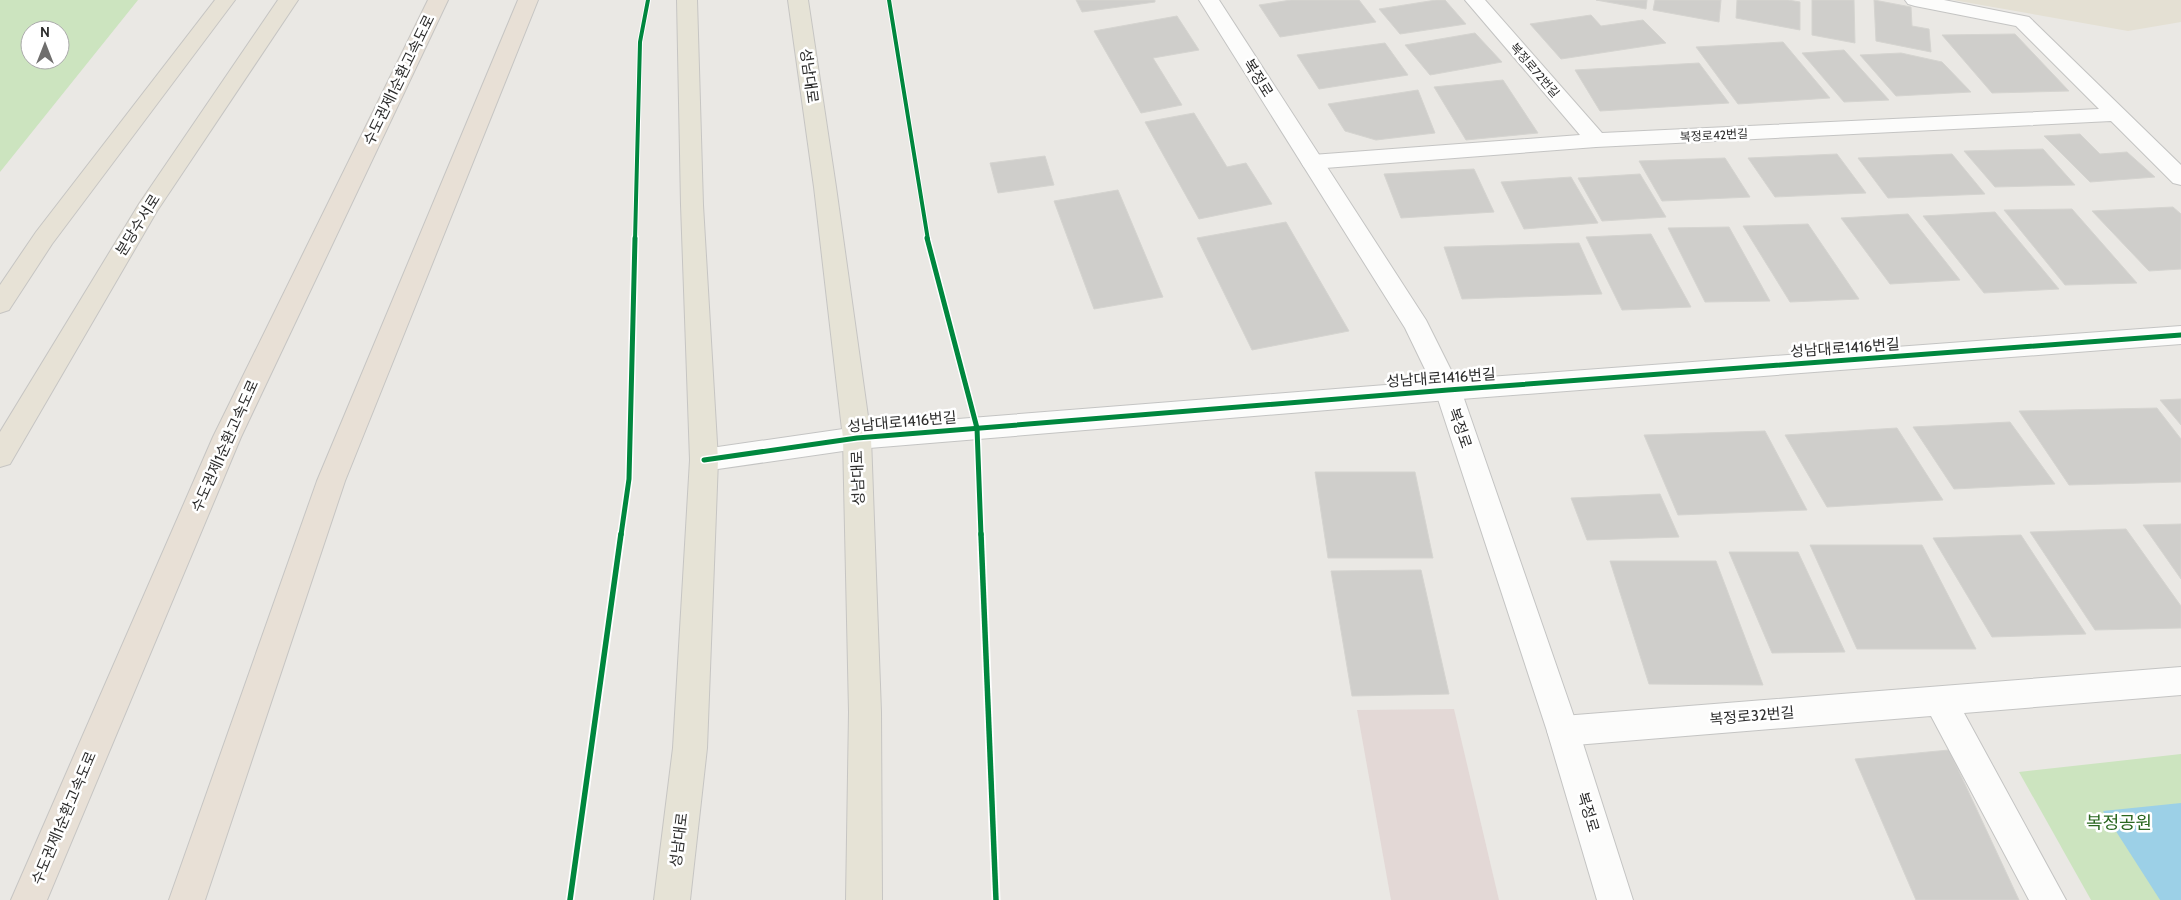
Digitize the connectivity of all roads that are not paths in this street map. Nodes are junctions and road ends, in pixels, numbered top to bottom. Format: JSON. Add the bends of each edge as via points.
{"nodes":[{"id":1,"x":225,"y":0,"type":"edge"},
{"id":2,"x":288,"y":0,"type":"edge"},
{"id":3,"x":438,"y":0,"type":"edge"},
{"id":4,"x":528,"y":0,"type":"edge"},
{"id":5,"x":687,"y":0,"type":"edge"},
{"id":6,"x":798,"y":0,"type":"edge"},
{"id":7,"x":1209,"y":0,"type":"edge"},
{"id":8,"x":1475,"y":0,"type":"edge"},
{"id":9,"x":1915,"y":0,"type":"edge"},
{"id":10,"x":2116,"y":114,"type":"junction"},
{"id":11,"x":1596,"y":140,"type":"junction"},
{"id":12,"x":1312,"y":162,"type":"junction"},
{"id":13,"x":2181,"y":178,"type":"edge"},
{"id":14,"x":0,"y":304,"type":"edge"},
{"id":15,"x":2181,"y":335,"type":"edge"},
{"id":16,"x":1448,"y":390,"type":"junction"},
{"id":17,"x":857,"y":438,"type":"junction"},
{"id":18,"x":0,"y":456,"type":"edge"},
{"id":19,"x":704,"y":460,"type":"junction"},
{"id":20,"x":2181,"y":681,"type":"edge"},
{"id":21,"x":1940,"y":701,"type":"junction"},
{"id":22,"x":1563,"y":730,"type":"junction"},
{"id":23,"x":29,"y":900,"type":"edge"},
{"id":24,"x":187,"y":900,"type":"edge"},
{"id":25,"x":672,"y":900,"type":"edge"},
{"id":26,"x":864,"y":900,"type":"edge"},
{"id":27,"x":1616,"y":900,"type":"edge"},
{"id":28,"x":2048,"y":900,"type":"edge"}],
"edges":[{"from":1,"to":14,"type":"highway","via":[[44,238]]},
{"from":2,"to":18,"type":"highway","name":"분당수서로","via":[[147,209]]},
{"from":3,"to":23,"type":"highway","name":"수도권제1순환고속도로","via":[[227,437]]},
{"from":4,"to":24,"type":"highway","via":[[331,481]]},
{"from":5,"to":19,"type":"main road","name":"성남대로","via":[[692,205]]},
{"from":6,"to":17,"type":"main road","name":"성남대로"},
{"from":7,"to":12,"type":"street","name":"복정로"},
{"from":8,"to":11,"type":"street","name":"복정로72번길"},
{"from":9,"to":10,"type":"street","via":[[2022,20]]},
{"from":10,"to":11,"type":"street","name":"복정로42번길"},
{"from":10,"to":13,"type":"street"},
{"from":11,"to":12,"type":"street","name":"복정로42번길"},
{"from":12,"to":16,"type":"street","name":"복정로","via":[[1416,326]]},
{"from":15,"to":16,"type":"street","name":"성남대로1416번길"},
{"from":16,"to":17,"type":"street","name":"성남대로1416번길"},
{"from":16,"to":22,"type":"street","name":"복정로"},
{"from":17,"to":19,"type":"street","name":"성남대로1416번길"},
{"from":17,"to":26,"type":"main road","name":"성남대로","via":[[865,712]]},
{"from":19,"to":25,"type":"main road","name":"성남대로","via":[[690,748]]},
{"from":20,"to":21,"type":"street","name":"복정로32번길"},
{"from":21,"to":22,"type":"street","name":"복정로32번길"},
{"from":21,"to":28,"type":"street"},
{"from":22,"to":27,"type":"street","name":"복정로"}]}
